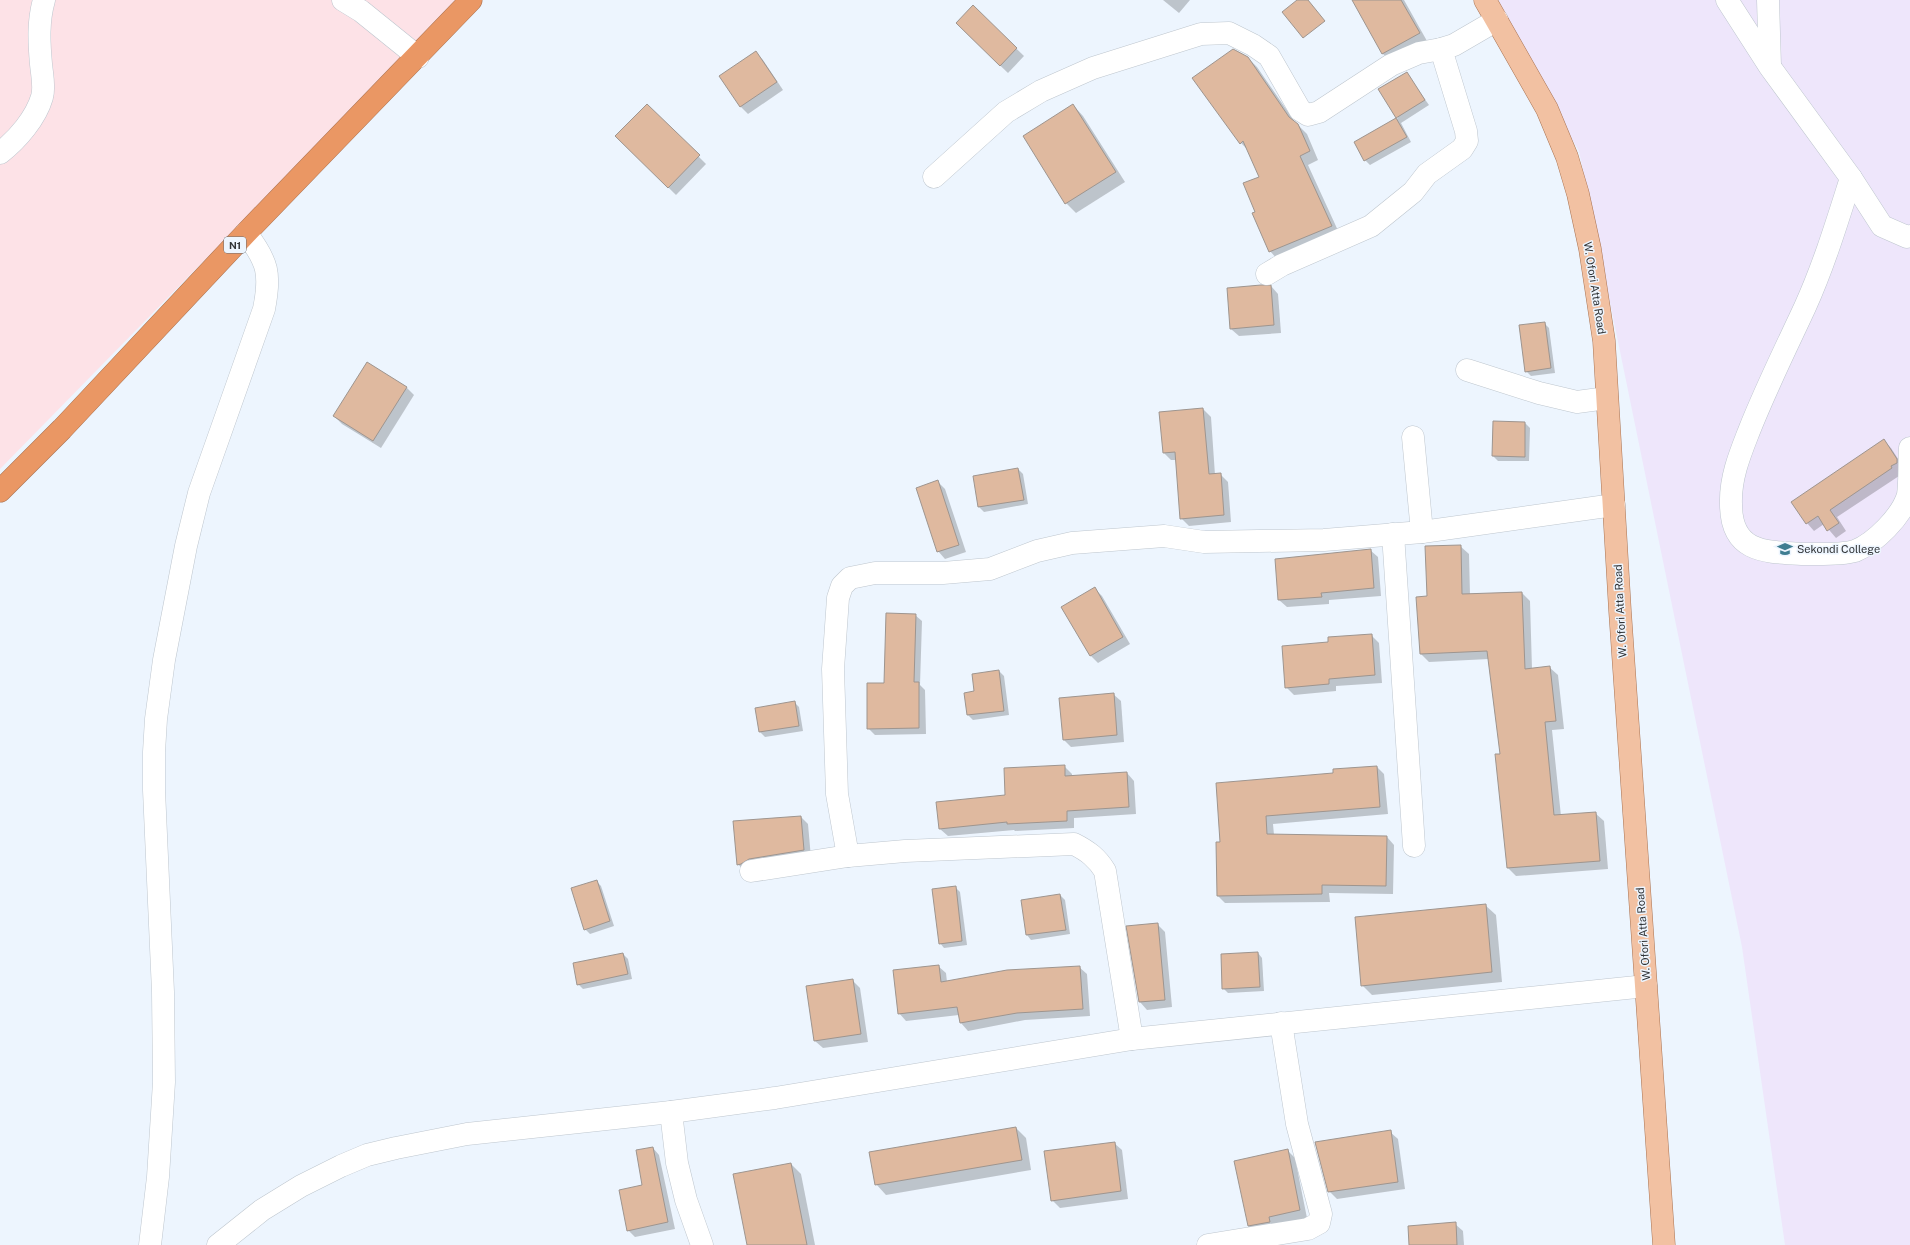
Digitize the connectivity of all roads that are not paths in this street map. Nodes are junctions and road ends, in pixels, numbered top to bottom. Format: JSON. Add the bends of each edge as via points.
{"nodes":[{"id":1,"x":44,"y":0,"type":"edge"},
{"id":2,"x":343,"y":0,"type":"edge"},
{"id":3,"x":471,"y":0,"type":"edge"},
{"id":4,"x":1484,"y":0,"type":"edge"},
{"id":5,"x":1727,"y":0,"type":"edge"},
{"id":6,"x":1768,"y":0,"type":"edge"},
{"id":7,"x":1496,"y":20,"type":"junction"},
{"id":8,"x":1441,"y":50,"type":"junction"},
{"id":9,"x":418,"y":57,"type":"junction"},
{"id":10,"x":1770,"y":67,"type":"junction"},
{"id":11,"x":0,"y":153,"type":"edge"},
{"id":12,"x":934,"y":177,"type":"dead end"},
{"id":13,"x":1851,"y":178,"type":"junction"},
{"id":14,"x":246,"y":233,"type":"junction"},
{"id":15,"x":1910,"y":236,"type":"edge"},
{"id":16,"x":1266,"y":274,"type":"dead end"},
{"id":17,"x":1467,"y":370,"type":"dead end"},
{"id":18,"x":1607,"y":398,"type":"junction"},
{"id":19,"x":1413,"y":437,"type":"dead end"},
{"id":20,"x":1910,"y":448,"type":"edge"},
{"id":21,"x":0,"y":491,"type":"edge"},
{"id":22,"x":1614,"y":505,"type":"junction"},
{"id":23,"x":1422,"y":532,"type":"junction"},
{"id":24,"x":1394,"y":534,"type":"junction"},
{"id":25,"x":1414,"y":846,"type":"dead end"},
{"id":26,"x":848,"y":856,"type":"junction"},
{"id":27,"x":751,"y":871,"type":"dead end"},
{"id":28,"x":1646,"y":986,"type":"junction"},
{"id":29,"x":1281,"y":1023,"type":"junction"},
{"id":30,"x":1132,"y":1039,"type":"junction"},
{"id":31,"x":671,"y":1112,"type":"junction"},
{"id":32,"x":150,"y":1245,"type":"edge"},
{"id":33,"x":218,"y":1245,"type":"edge"},
{"id":34,"x":702,"y":1245,"type":"edge"},
{"id":35,"x":1208,"y":1245,"type":"edge"},
{"id":36,"x":1664,"y":1245,"type":"edge"}],
"edges":[{"from":1,"to":11,"type":"street","via":[[39,27],[42,97],[22,132]]},
{"from":2,"to":9,"type":"street","via":[[361,11]]},
{"from":3,"to":9,"type":"highway","number":"N1"},
{"from":4,"to":7,"type":"main road","name":"W. Ofori Atta Road"},
{"from":5,"to":10,"type":"street"},
{"from":6,"to":10,"type":"street"},
{"from":7,"to":8,"type":"street"},
{"from":7,"to":18,"type":"main road","name":"W. Ofori Atta Road","via":[[1547,109],[1578,194],[1590,250],[1604,341]]},
{"from":8,"to":12,"type":"street","via":[[1419,53],[1391,65],[1319,112],[1308,115],[1300,110],[1269,56],[1229,33],[1201,34],[1093,68],[1041,91],[1006,112]]},
{"from":8,"to":16,"type":"street","via":[[1466,131],[1467,141],[1462,150],[1427,174],[1413,192],[1371,226]]},
{"from":9,"to":14,"type":"highway","number":"N1"},
{"from":10,"to":13,"type":"street"},
{"from":13,"to":15,"type":"street","via":[[1882,226]]},
{"from":13,"to":20,"type":"street","via":[[1824,259],[1742,449],[1732,482],[1731,517],[1737,534],[1755,549],[1769,552],[1820,554],[1854,551],[1872,542],[1893,520],[1908,496]]},
{"from":14,"to":21,"type":"highway","number":"N1","via":[[62,429]]},
{"from":14,"to":32,"type":"street","via":[[260,251],[267,270],[264,310],[197,500],[164,660],[156,719],[154,790],[163,992],[164,1082],[158,1177]]},
{"from":17,"to":18,"type":"street","via":[[1577,402]]},
{"from":18,"to":22,"type":"main road","name":"W. Ofori Atta Road"},
{"from":19,"to":23,"type":"street"},
{"from":22,"to":23,"type":"street"},
{"from":22,"to":28,"type":"main road","name":"W. Ofori Atta Road"},
{"from":23,"to":24,"type":"street"},
{"from":24,"to":25,"type":"street"},
{"from":24,"to":26,"type":"street","via":[[1324,540],[1204,542],[1164,536],[1116,539],[1072,543],[1037,551],[990,569],[943,573],[875,573],[850,578],[842,586],[838,598],[833,669],[837,794]]},
{"from":26,"to":27,"type":"street"},
{"from":26,"to":30,"type":"street","via":[[1074,844],[1086,850],[1097,858],[1105,871]]},
{"from":28,"to":29,"type":"street"},
{"from":28,"to":36,"type":"main road","name":"W. Ofori Atta Road"},
{"from":29,"to":30,"type":"street"},
{"from":29,"to":35,"type":"street","via":[[1297,1124],[1321,1214],[1319,1223],[1308,1229]]},
{"from":30,"to":31,"type":"street","via":[[782,1097]]},
{"from":31,"to":33,"type":"street","via":[[467,1134],[367,1155],[300,1186],[262,1210]]},
{"from":31,"to":34,"type":"street","via":[[677,1163],[686,1200]]}]}
